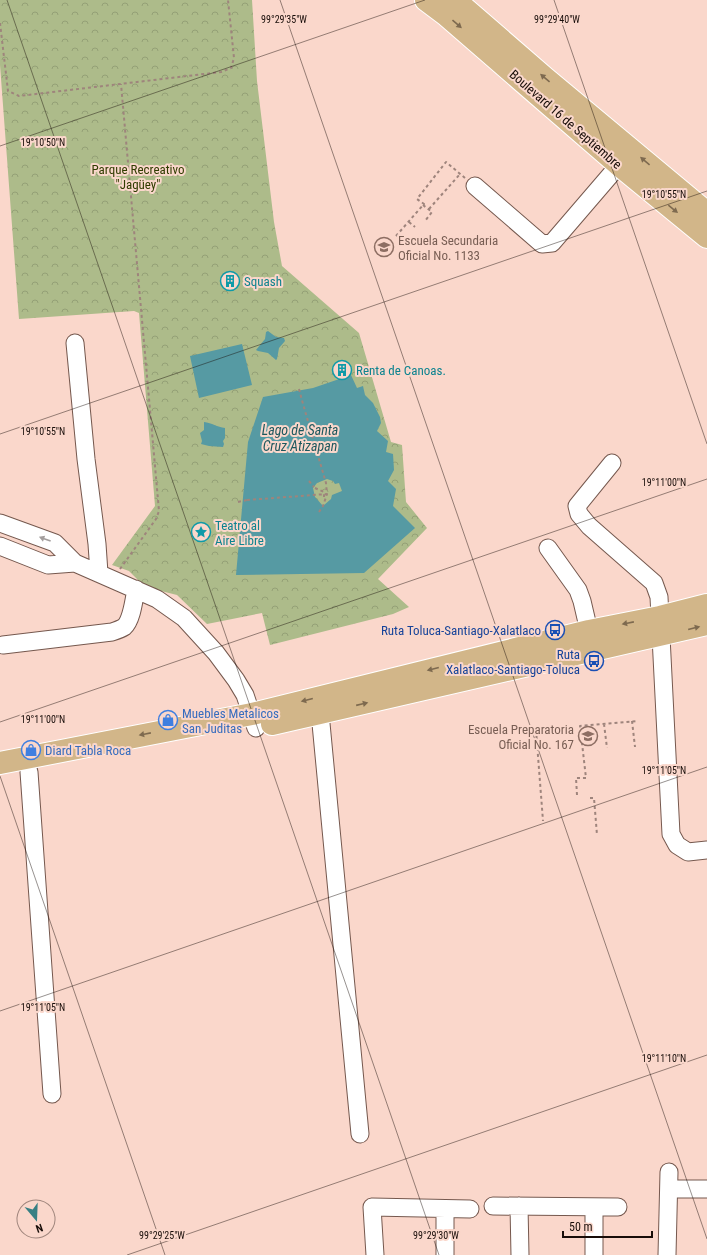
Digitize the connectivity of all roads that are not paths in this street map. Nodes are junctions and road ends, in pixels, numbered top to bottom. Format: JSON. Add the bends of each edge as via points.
{"nodes":[{"id":1,"x":426,"y":0,"type":"edge"},
{"id":2,"x":455,"y":0,"type":"edge"},
{"id":3,"x":619,"y":165,"type":"junction"},
{"id":4,"x":475,"y":186,"type":"road end"},
{"id":5,"x":707,"y":213,"type":"edge"},
{"id":6,"x":707,"y":237,"type":"edge"},
{"id":7,"x":75,"y":343,"type":"dead end"},
{"id":8,"x":612,"y":463,"type":"dead end"},
{"id":9,"x":0,"y":523,"type":"edge"},
{"id":10,"x":0,"y":546,"type":"edge"},
{"id":11,"x":548,"y":548,"type":"dead end"},
{"id":12,"x":75,"y":563,"type":"junction"},
{"id":13,"x":106,"y":576,"type":"junction"},
{"id":14,"x":136,"y":589,"type":"junction"},
{"id":15,"x":707,"y":605,"type":"edge"},
{"id":16,"x":707,"y":624,"type":"edge"},
{"id":17,"x":661,"y":626,"type":"junction"},
{"id":18,"x":589,"y":631,"type":"junction"},
{"id":19,"x":3,"y":645,"type":"dead end"},
{"id":20,"x":320,"y":713,"type":"junction"},
{"id":21,"x":254,"y":721,"type":"junction"},
{"id":22,"x":0,"y":763,"type":"edge"},
{"id":23,"x":29,"y":772,"type":"junction"},
{"id":24,"x":0,"y":778,"type":"edge"},
{"id":25,"x":707,"y":850,"type":"edge"},
{"id":26,"x":52,"y":1094,"type":"dead end"},
{"id":27,"x":360,"y":1134,"type":"dead end"},
{"id":28,"x":669,"y":1172,"type":"dead end"},
{"id":29,"x":669,"y":1189,"type":"junction"},
{"id":30,"x":707,"y":1189,"type":"edge"},
{"id":31,"x":493,"y":1206,"type":"dead end"},
{"id":32,"x":520,"y":1206,"type":"junction"},
{"id":33,"x":594,"y":1207,"type":"junction"},
{"id":34,"x":618,"y":1207,"type":"dead end"},
{"id":35,"x":445,"y":1209,"type":"junction"},
{"id":36,"x":470,"y":1209,"type":"dead end"},
{"id":37,"x":375,"y":1255,"type":"edge"},
{"id":38,"x":446,"y":1255,"type":"edge"},
{"id":39,"x":520,"y":1255,"type":"edge"},
{"id":40,"x":594,"y":1255,"type":"edge"},
{"id":41,"x":667,"y":1255,"type":"edge"}],
"edges":[{"from":1,"to":3,"type":"main road","name":"Boulevard 16 de Septiembre","one_way":true},
{"from":5,"to":2,"type":"main road","name":"Boulevard 16 de Septiembre","one_way":true},
{"from":3,"to":4,"type":"street","via":[[552,243],[542,244]]},
{"from":3,"to":6,"type":"main road","name":"Boulevard 16 de Septiembre","one_way":true},
{"from":7,"to":13,"type":"street","via":[[97,544]]},
{"from":8,"to":17,"type":"street","via":[[579,502],[579,514],[589,526],[654,583],[659,598]]},
{"from":12,"to":9,"type":"street","one_way":true,"via":[[55,543]]},
{"from":10,"to":12,"type":"street","via":[[48,565]]},
{"from":11,"to":18,"type":"street","via":[[578,590]]},
{"from":12,"to":13,"type":"street"},
{"from":13,"to":14,"type":"street"},
{"from":14,"to":19,"type":"street","via":[[128,621],[118,630]]},
{"from":14,"to":21,"type":"street","via":[[157,598],[184,618],[216,653],[245,695]]},
{"from":15,"to":17,"type":"main road"},
{"from":17,"to":16,"type":"main road","one_way":true},
{"from":17,"to":18,"type":"main road","one_way":true},
{"from":20,"to":17,"type":"main road","one_way":true},
{"from":17,"to":25,"type":"street","via":[[671,834],[677,844],[688,852]]},
{"from":18,"to":21,"type":"main road","one_way":true},
{"from":20,"to":21,"type":"main road"},
{"from":20,"to":27,"type":"street"},
{"from":21,"to":22,"type":"main road","one_way":true},
{"from":21,"to":23,"type":"main road"},
{"from":23,"to":24,"type":"main road"},
{"from":23,"to":26,"type":"street"},
{"from":28,"to":29,"type":"street"},
{"from":29,"to":30,"type":"street"},
{"from":29,"to":41,"type":"street"},
{"from":31,"to":32,"type":"street"},
{"from":32,"to":33,"type":"street"},
{"from":32,"to":39,"type":"street"},
{"from":33,"to":34,"type":"street"},
{"from":33,"to":40,"type":"street"},
{"from":35,"to":36,"type":"street"},
{"from":35,"to":37,"type":"street","via":[[372,1207]]},
{"from":35,"to":38,"type":"street"}]}
